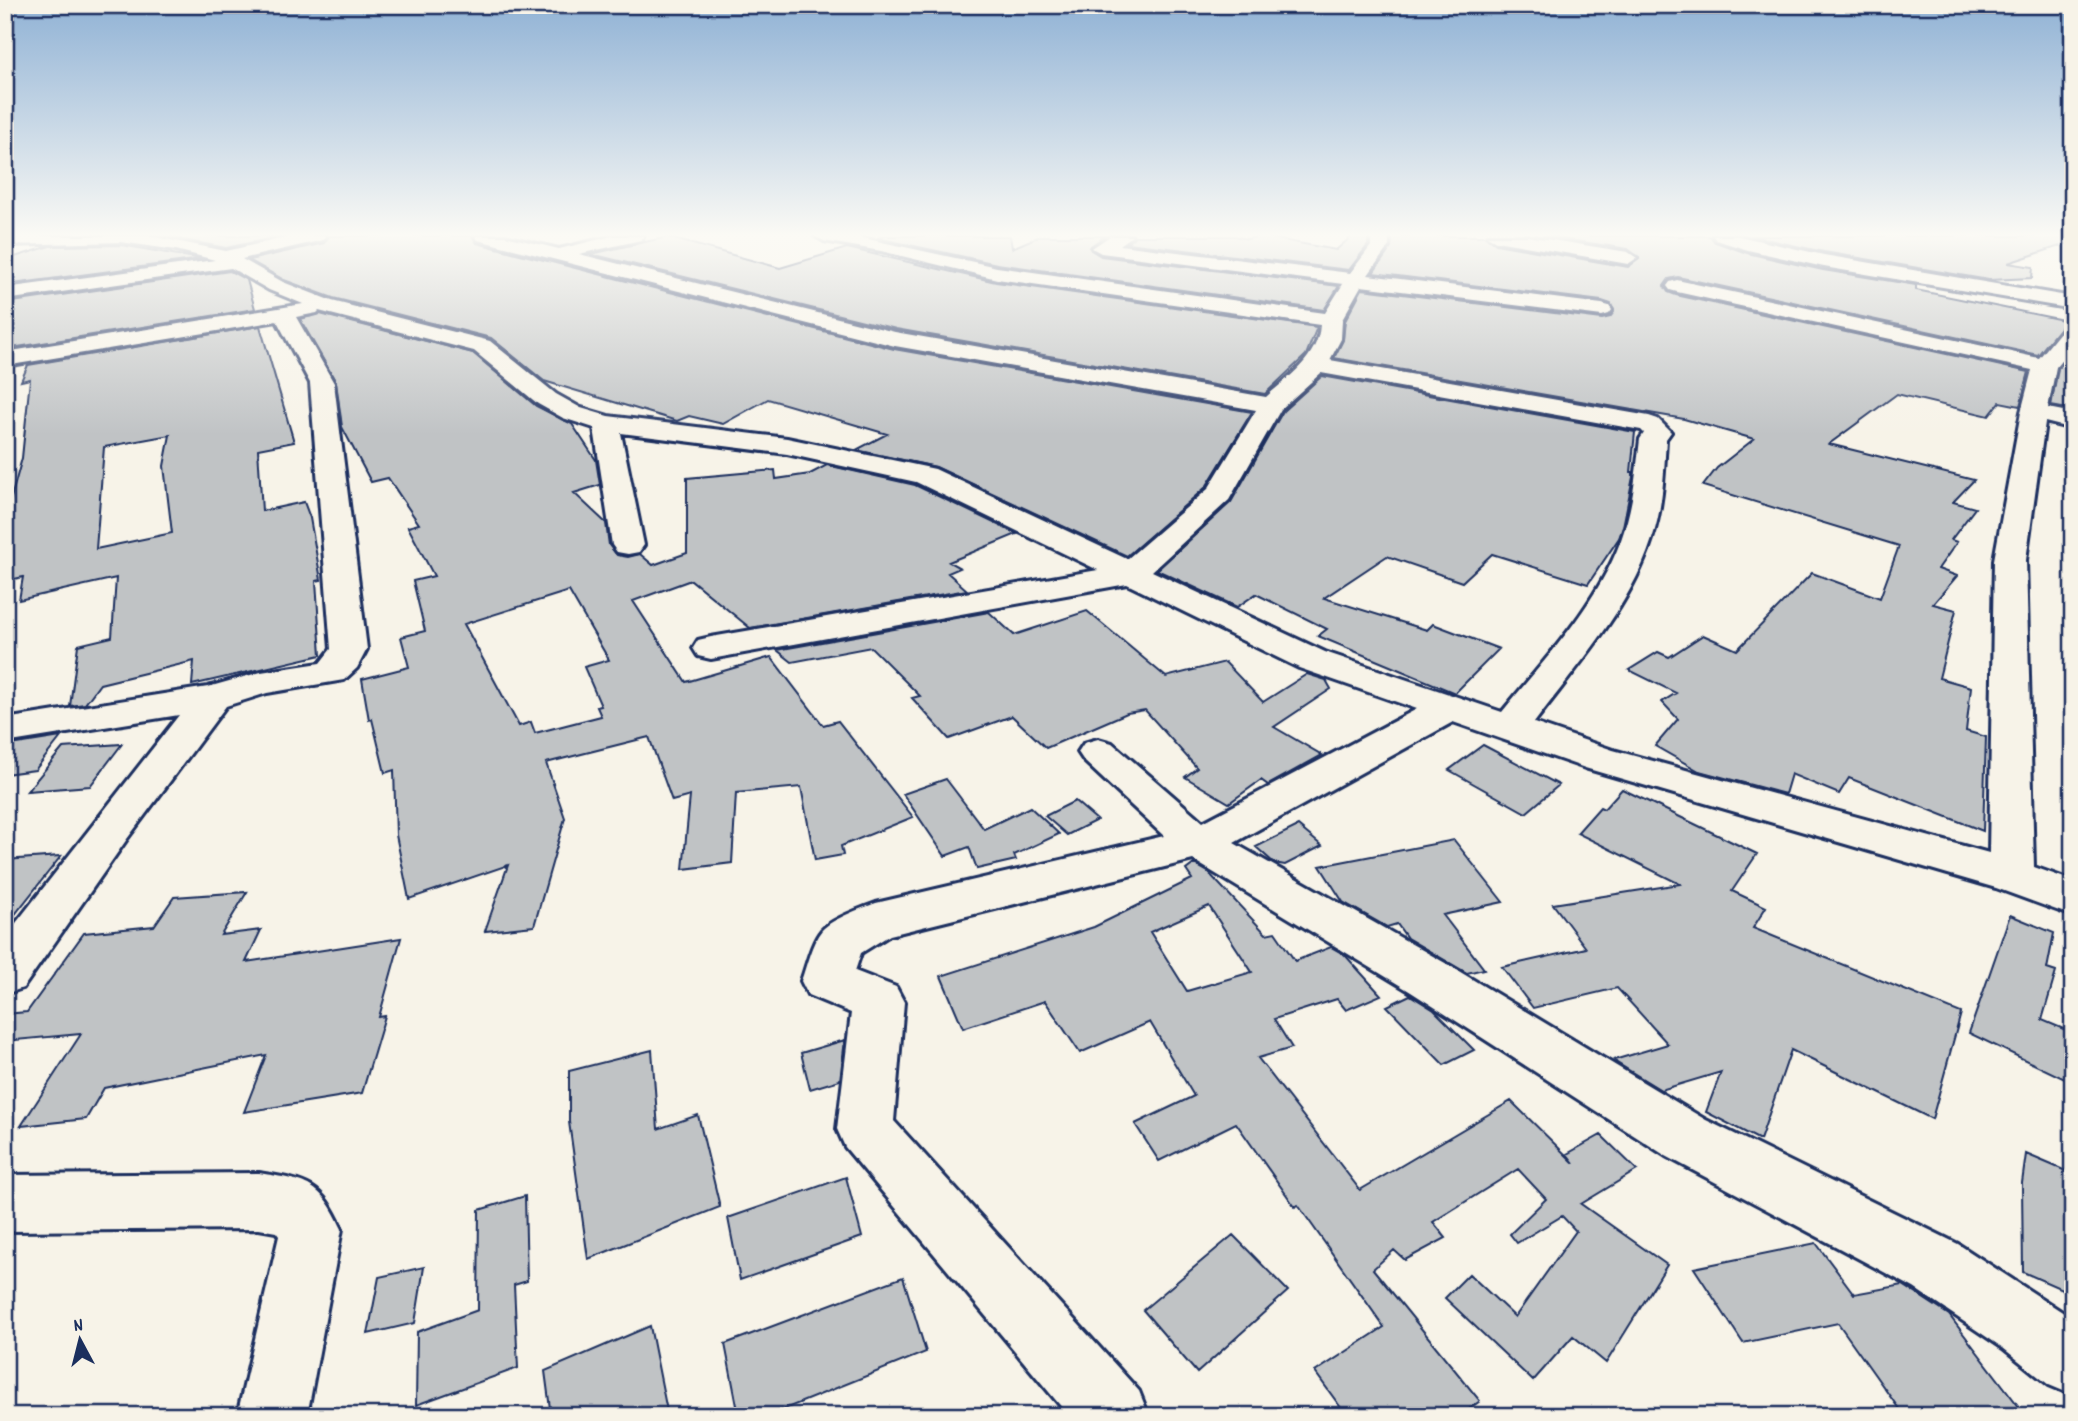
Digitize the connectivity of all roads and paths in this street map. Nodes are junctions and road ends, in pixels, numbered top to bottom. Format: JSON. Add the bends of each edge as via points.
{"nodes":[{"id":1,"x":317,"y":302,"type":"edge"},
{"id":2,"x":752,"y":302,"type":"edge"},
{"id":3,"x":1205,"y":302,"type":"edge"},
{"id":4,"x":1342,"y":302,"type":"edge"},
{"id":5,"x":1543,"y":302,"type":"edge"},
{"id":6,"x":1752,"y":302,"type":"edge"},
{"id":7,"x":326,"y":306,"type":"junction"},
{"id":8,"x":1602,"y":310,"type":"dead end"},
{"id":9,"x":284,"y":314,"type":"junction"},
{"id":10,"x":1331,"y":320,"type":"junction"},
{"id":11,"x":2071,"y":336,"type":"edge"},
{"id":12,"x":5,"y":359,"type":"edge"},
{"id":13,"x":1316,"y":365,"type":"junction"},
{"id":14,"x":2045,"y":366,"type":"junction"},
{"id":15,"x":1271,"y":405,"type":"junction"},
{"id":16,"x":2034,"y":412,"type":"junction"},
{"id":17,"x":2073,"y":421,"type":"edge"},
{"id":18,"x":606,"y":423,"type":"junction"},
{"id":19,"x":628,"y":545,"type":"dead end"},
{"id":20,"x":1130,"y":574,"type":"junction"},
{"id":21,"x":711,"y":648,"type":"dead end"},
{"id":22,"x":213,"y":698,"type":"junction"},
{"id":23,"x":1451,"y":707,"type":"junction"},
{"id":24,"x":1509,"y":729,"type":"junction"},
{"id":25,"x":5,"y":731,"type":"edge"},
{"id":26,"x":1098,"y":752,"type":"dead end"},
{"id":27,"x":1199,"y":843,"type":"junction"},
{"id":28,"x":2011,"y":876,"type":"junction"},
{"id":29,"x":2073,"y":899,"type":"edge"},
{"id":30,"x":5,"y":974,"type":"edge"},
{"id":31,"x":5,"y":1203,"type":"edge"},
{"id":32,"x":2073,"y":1361,"type":"edge"},
{"id":33,"x":272,"y":1416,"type":"edge"},
{"id":34,"x":1114,"y":1416,"type":"edge"}],
"edges":[{"from":1,"to":7,"type":"street"},
{"from":2,"to":15,"type":"street","via":[[895,339]]},
{"from":3,"to":10,"type":"street"},
{"from":4,"to":10,"type":"street"},
{"from":5,"to":8,"type":"street"},
{"from":6,"to":14,"type":"street"},
{"from":7,"to":9,"type":"street"},
{"from":7,"to":18,"type":"street","via":[[482,346],[547,399],[572,413]]},
{"from":9,"to":12,"type":"street"},
{"from":9,"to":22,"type":"street","via":[[322,383],[349,649],[331,672],[261,683]]},
{"from":10,"to":13,"type":"street","via":[[1330,339]]},
{"from":11,"to":14,"type":"street"},
{"from":13,"to":15,"type":"street"},
{"from":13,"to":24,"type":"street","via":[[1649,424],[1658,432],[1653,439],[1649,491],[1631,553],[1590,624]]},
{"from":14,"to":16,"type":"street"},
{"from":15,"to":20,"type":"street","via":[[1219,494]]},
{"from":16,"to":17,"type":"street"},
{"from":16,"to":28,"type":"street","via":[[2010,560]]},
{"from":18,"to":19,"type":"street"},
{"from":18,"to":20,"type":"street","via":[[787,446],[925,475]]},
{"from":20,"to":21,"type":"street"},
{"from":20,"to":23,"type":"street","via":[[1312,660]]},
{"from":22,"to":25,"type":"street"},
{"from":22,"to":30,"type":"street"},
{"from":23,"to":24,"type":"street"},
{"from":23,"to":27,"type":"street"},
{"from":24,"to":28,"type":"street"},
{"from":26,"to":27,"type":"street"},
{"from":27,"to":32,"type":"street","via":[[1429,978],[1686,1138],[1936,1266]]},
{"from":27,"to":34,"type":"street","via":[[876,921],[840,942],[826,981],[878,1002],[865,1129]]},
{"from":28,"to":29,"type":"street"},
{"from":31,"to":33,"type":"street","via":[[259,1201],[294,1207],[311,1229]]}]}
